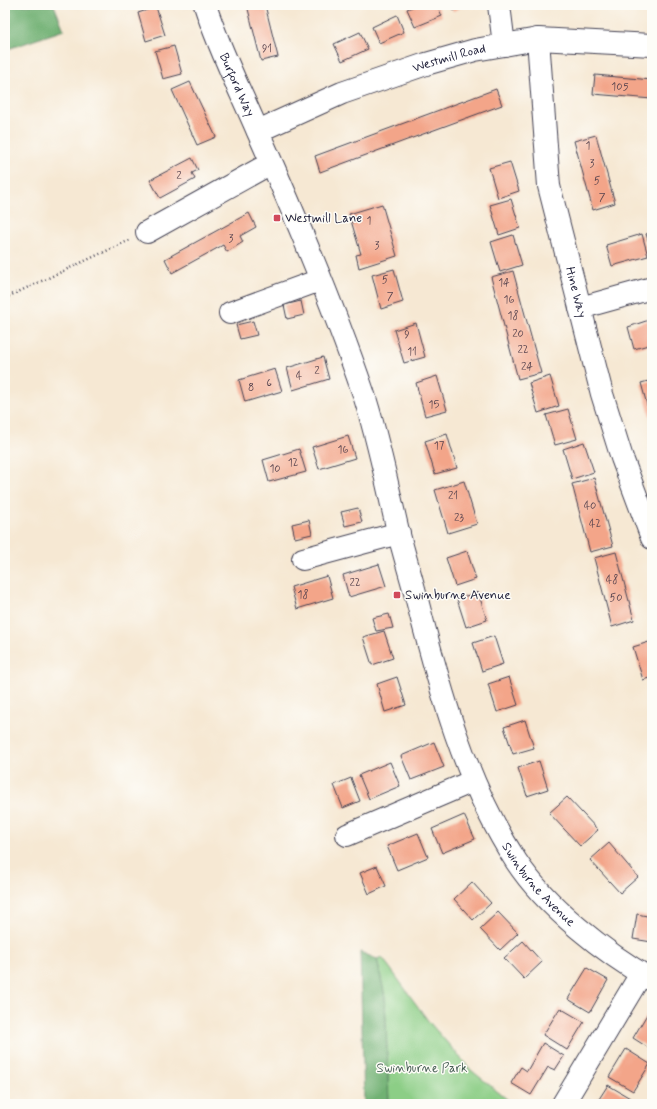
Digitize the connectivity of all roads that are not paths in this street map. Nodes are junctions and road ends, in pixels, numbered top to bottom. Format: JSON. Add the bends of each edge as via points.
{"nodes":[{"id":1,"x":205,"y":5,"type":"edge"},
{"id":2,"x":499,"y":5,"type":"edge"},
{"id":3,"x":538,"y":39,"type":"junction"},
{"id":4,"x":504,"y":45,"type":"junction"},
{"id":5,"x":652,"y":45,"type":"edge"},
{"id":6,"x":258,"y":131,"type":"junction"},
{"id":7,"x":271,"y":163,"type":"junction"},
{"id":8,"x":147,"y":232,"type":"road end"},
{"id":9,"x":320,"y":280,"type":"junction"},
{"id":10,"x":652,"y":288,"type":"edge"},
{"id":11,"x":580,"y":308,"type":"junction"},
{"id":12,"x":230,"y":313,"type":"dead end"},
{"id":13,"x":399,"y":533,"type":"junction"},
{"id":14,"x":652,"y":538,"type":"edge"},
{"id":15,"x":303,"y":559,"type":"dead end"},
{"id":16,"x":473,"y":781,"type":"junction"},
{"id":17,"x":347,"y":835,"type":"dead end"},
{"id":18,"x":647,"y":977,"type":"edge"},
{"id":19,"x":563,"y":1104,"type":"edge"}],
"edges":[{"from":1,"to":6,"type":"street","name":"Burford Way","via":[[230,70]]},
{"from":2,"to":4,"type":"street"},
{"from":3,"to":4,"type":"street","name":"Westmill Road"},
{"from":3,"to":5,"type":"street","name":"Westmill Road"},
{"from":3,"to":11,"type":"street","name":"Hine Way","via":[[549,186]]},
{"from":4,"to":6,"type":"street","name":"Westmill Road","via":[[474,50],[419,66],[342,93]]},
{"from":6,"to":7,"type":"street","name":"Burford Way"},
{"from":7,"to":8,"type":"street"},
{"from":7,"to":9,"type":"street","name":"Swinburne Avenue"},
{"from":9,"to":12,"type":"street"},
{"from":9,"to":13,"type":"street","name":"Swinburne Avenue","via":[[364,394]]},
{"from":10,"to":11,"type":"street"},
{"from":11,"to":14,"type":"street","name":"Hine Way","via":[[602,394],[622,458]]},
{"from":13,"to":15,"type":"street"},
{"from":13,"to":16,"type":"street","name":"Swinburne Avenue","via":[[429,652]]},
{"from":16,"to":17,"type":"street"},
{"from":16,"to":18,"type":"street","name":"Swinburne Avenue","via":[[517,862],[539,891],[568,919]]},
{"from":18,"to":19,"type":"street"}]}
